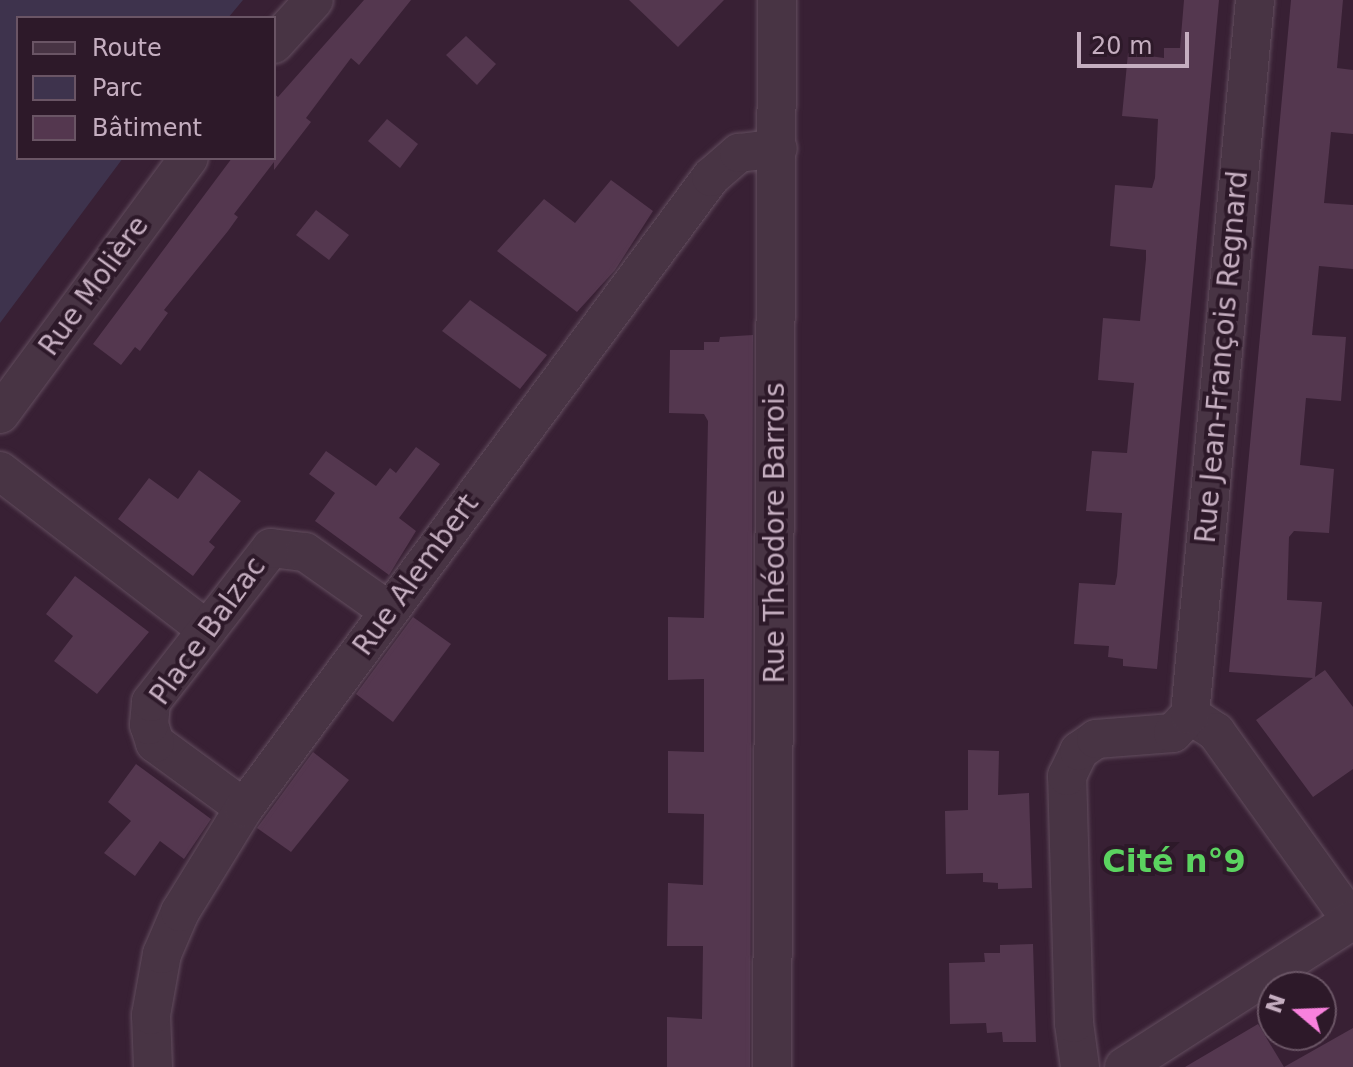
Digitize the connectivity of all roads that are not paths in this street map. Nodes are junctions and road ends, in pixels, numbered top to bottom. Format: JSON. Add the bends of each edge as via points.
{"nodes":[{"id":1,"x":314,"y":0,"type":"edge"},
{"id":2,"x":777,"y":0,"type":"edge"},
{"id":3,"x":1255,"y":0,"type":"edge"},
{"id":4,"x":276,"y":42,"type":"edge"},
{"id":5,"x":778,"y":148,"type":"junction"},
{"id":6,"x":188,"y":160,"type":"edge"},
{"id":7,"x":0,"y":414,"type":"edge"},
{"id":8,"x":0,"y":471,"type":"edge"},
{"id":9,"x":389,"y":611,"type":"junction"},
{"id":10,"x":207,"y":630,"type":"junction"},
{"id":11,"x":1190,"y":715,"type":"junction"},
{"id":12,"x":244,"y":808,"type":"junction"},
{"id":13,"x":1352,"y":920,"type":"edge"},
{"id":14,"x":153,"y":1067,"type":"edge"},
{"id":15,"x":772,"y":1067,"type":"edge"},
{"id":16,"x":1080,"y":1067,"type":"edge"},
{"id":17,"x":1124,"y":1067,"type":"edge"}],
"edges":[{"from":1,"to":4,"type":"street"},
{"from":2,"to":5,"type":"street","name":"Rue Théodore Barrois"},
{"from":3,"to":11,"type":"street","name":"Rue Jean-François Regnard"},
{"from":5,"to":9,"type":"street","name":"Rue Alembert","via":[[739,153],[711,177]]},
{"from":5,"to":15,"type":"street","name":"Rue Théodore Barrois"},
{"from":6,"to":7,"type":"street","name":"Rue Molière"},
{"from":8,"to":10,"type":"street"},
{"from":9,"to":10,"type":"street","name":"Place Balzac","via":[[305,552],[282,546],[262,555]]},
{"from":9,"to":12,"type":"street","name":"Rue Alembert"},
{"from":10,"to":12,"type":"street","name":"Place Balzac","via":[[151,702],[149,725],[155,743]]},
{"from":11,"to":13,"type":"street","via":[[1216,732]]},
{"from":11,"to":16,"type":"street","via":[[1173,733],[1096,739],[1079,751],[1067,776],[1074,1023]]},
{"from":12,"to":14,"type":"street","name":"Rue Alembert","via":[[180,912],[162,954],[151,1015]]},
{"from":13,"to":17,"type":"street"}]}
